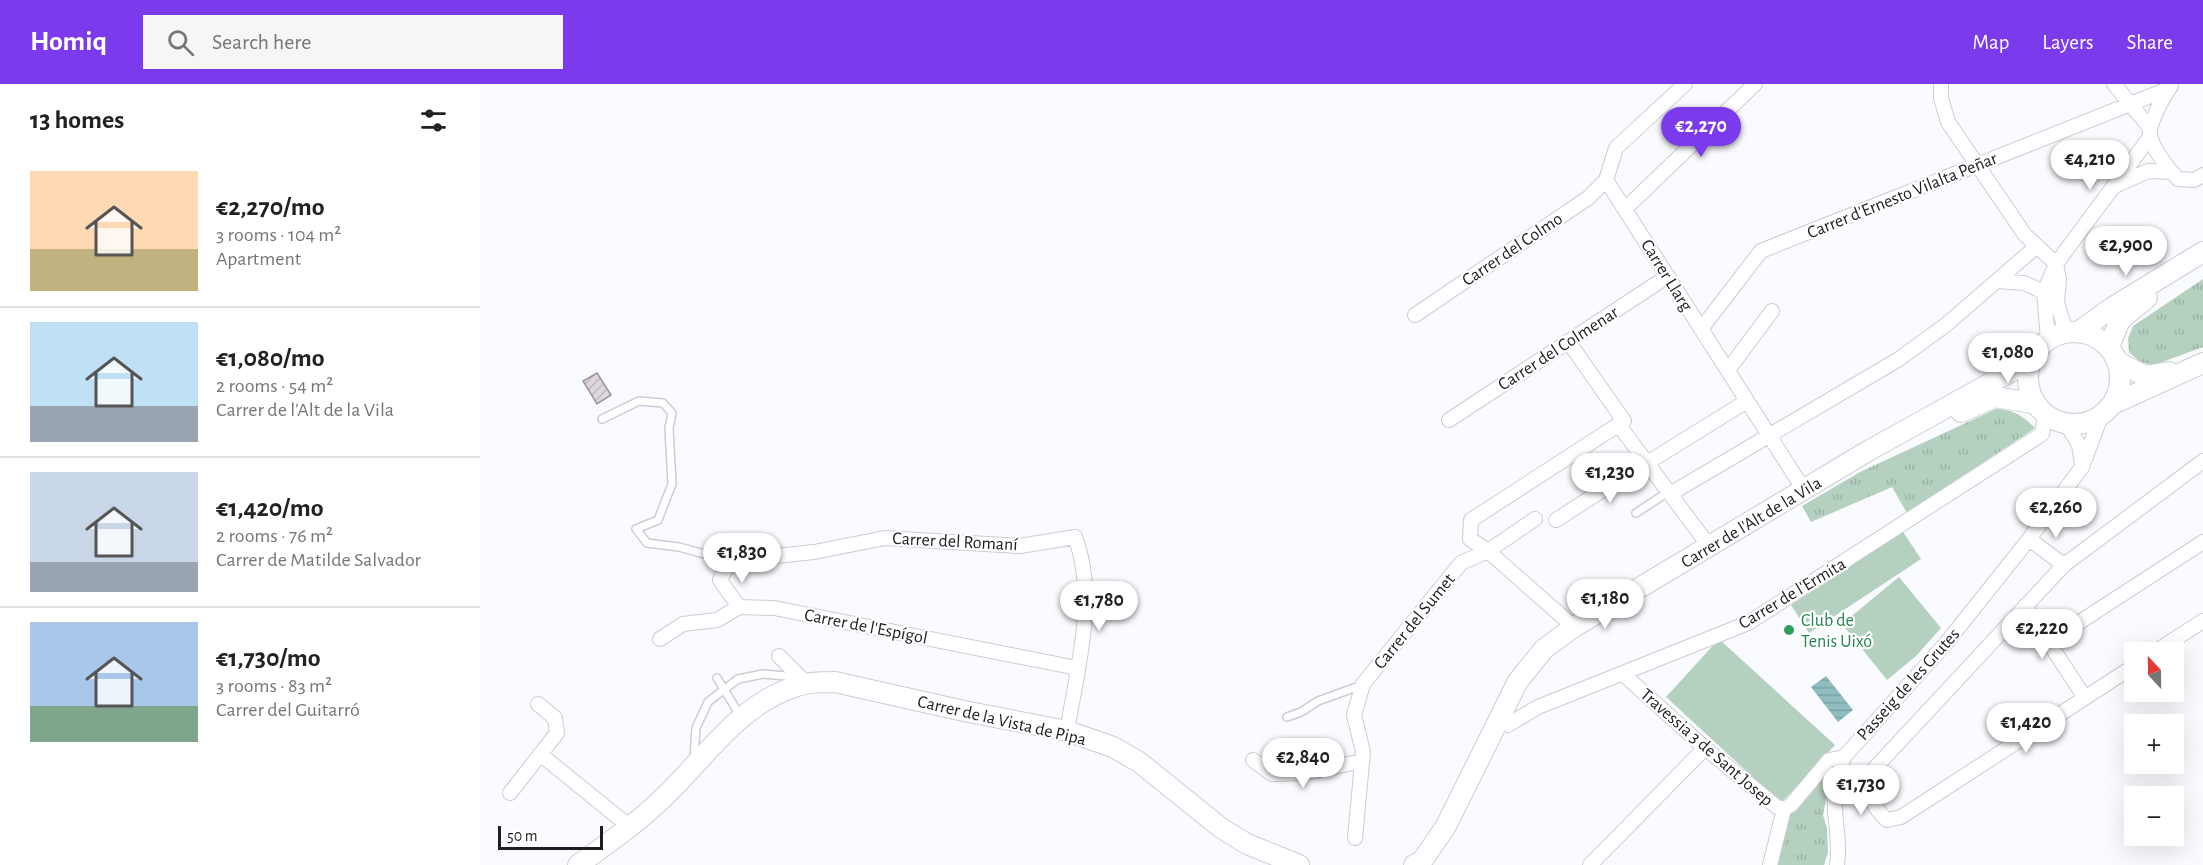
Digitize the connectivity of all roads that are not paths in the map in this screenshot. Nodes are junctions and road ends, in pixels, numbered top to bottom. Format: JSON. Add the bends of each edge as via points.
{"nodes":[{"id":1,"x":1685,"y":84,"type":"edge"},
{"id":2,"x":1755,"y":84,"type":"edge"},
{"id":3,"x":1941,"y":84,"type":"edge"},
{"id":4,"x":2114,"y":84,"type":"edge"},
{"id":5,"x":2170,"y":86,"type":"edge"},
{"id":6,"x":2129,"y":105,"type":"junction"},
{"id":7,"x":2150,"y":132,"type":"junction"},
{"id":8,"x":1977,"y":165,"type":"junction"},
{"id":9,"x":2172,"y":172,"type":"junction"},
{"id":10,"x":2203,"y":175,"type":"edge"},
{"id":11,"x":1606,"y":180,"type":"junction"},
{"id":12,"x":2114,"y":186,"type":"junction"},
{"id":13,"x":1625,"y":209,"type":"junction"},
{"id":14,"x":2037,"y":246,"type":"junction"},
{"id":15,"x":2200,"y":254,"type":"edge"},
{"id":16,"x":2056,"y":264,"type":"junction"},
{"id":17,"x":1668,"y":276,"type":"junction"},
{"id":18,"x":1997,"y":280,"type":"junction"},
{"id":19,"x":2044,"y":292,"type":"junction"},
{"id":20,"x":1772,"y":311,"type":"dead end"},
{"id":21,"x":1415,"y":315,"type":"dead end"},
{"id":22,"x":1701,"y":328,"type":"junction"},
{"id":23,"x":2064,"y":334,"type":"junction"},
{"id":24,"x":1568,"y":341,"type":"junction"},
{"id":25,"x":2113,"y":354,"type":"junction"},
{"id":26,"x":2030,"y":361,"type":"junction"},
{"id":27,"x":2203,"y":363,"type":"edge"},
{"id":28,"x":1728,"y":370,"type":"junction"},
{"id":29,"x":2184,"y":370,"type":"junction"},
{"id":30,"x":1747,"y":401,"type":"junction"},
{"id":31,"x":2039,"y":410,"type":"junction"},
{"id":32,"x":2107,"y":410,"type":"junction"},
{"id":33,"x":602,"y":419,"type":"dead end"},
{"id":34,"x":1449,"y":420,"type":"dead end"},
{"id":35,"x":1621,"y":422,"type":"junction"},
{"id":36,"x":2067,"y":425,"type":"junction"},
{"id":37,"x":1769,"y":435,"type":"junction"},
{"id":38,"x":1868,"y":452,"type":"junction"},
{"id":39,"x":2203,"y":461,"type":"edge"},
{"id":40,"x":1646,"y":462,"type":"junction"},
{"id":41,"x":2082,"y":467,"type":"junction"},
{"id":42,"x":1804,"y":490,"type":"junction"},
{"id":43,"x":1669,"y":493,"type":"junction"},
{"id":44,"x":1636,"y":513,"type":"dead end"},
{"id":45,"x":1534,"y":519,"type":"dead end"},
{"id":46,"x":1556,"y":520,"type":"dead end"},
{"id":47,"x":2029,"y":539,"type":"junction"},
{"id":48,"x":2203,"y":542,"type":"edge"},
{"id":49,"x":1709,"y":546,"type":"junction"},
{"id":50,"x":1488,"y":551,"type":"junction"},
{"id":51,"x":730,"y":561,"type":"junction"},
{"id":52,"x":2064,"y":565,"type":"junction"},
{"id":53,"x":2025,"y":606,"type":"junction"},
{"id":54,"x":739,"y":608,"type":"junction"},
{"id":55,"x":2203,"y":621,"type":"edge"},
{"id":56,"x":1574,"y":627,"type":"junction"},
{"id":57,"x":660,"y":639,"type":"dead end"},
{"id":58,"x":2049,"y":642,"type":"junction"},
{"id":59,"x":2170,"y":642,"type":"edge"},
{"id":60,"x":779,"y":656,"type":"dead end"},
{"id":61,"x":1077,"y":668,"type":"junction"},
{"id":62,"x":2124,"y":673,"type":"edge"},
{"id":63,"x":1623,"y":674,"type":"junction"},
{"id":64,"x":717,"y":678,"type":"dead end"},
{"id":65,"x":807,"y":680,"type":"junction"},
{"id":66,"x":1363,"y":684,"type":"junction"},
{"id":67,"x":724,"y":690,"type":"junction"},
{"id":68,"x":2085,"y":698,"type":"junction"},
{"id":69,"x":538,"y":704,"type":"dead end"},
{"id":70,"x":741,"y":717,"type":"junction"},
{"id":71,"x":1287,"y":717,"type":"dead end"},
{"id":72,"x":1508,"y":725,"type":"dead end"},
{"id":73,"x":1067,"y":731,"type":"junction"},
{"id":74,"x":1705,"y":748,"type":"junction"},
{"id":75,"x":540,"y":754,"type":"junction"},
{"id":76,"x":1844,"y":757,"type":"junction"},
{"id":77,"x":1253,"y":760,"type":"dead end"},
{"id":78,"x":1362,"y":761,"type":"junction"},
{"id":79,"x":693,"y":766,"type":"junction"},
{"id":80,"x":510,"y":793,"type":"dead end"},
{"id":81,"x":1784,"y":809,"type":"junction"},
{"id":82,"x":630,"y":827,"type":"junction"},
{"id":83,"x":1356,"y":838,"type":"dead end"},
{"id":84,"x":577,"y":864,"type":"edge"},
{"id":85,"x":1420,"y":864,"type":"edge"},
{"id":86,"x":1299,"y":865,"type":"edge"},
{"id":87,"x":1590,"y":865,"type":"edge"},
{"id":88,"x":1770,"y":865,"type":"edge"},
{"id":89,"x":1837,"y":865,"type":"edge"}],
"edges":[{"from":1,"to":11,"type":"street","via":[[1616,148]]},
{"from":2,"to":13,"type":"street"},
{"from":3,"to":8,"type":"street","via":[[1948,122]]},
{"from":4,"to":6,"type":"street"},
{"from":5,"to":6,"type":"street","name":"Carrer d'Ernesto Vilalta Peñar"},
{"from":5,"to":7,"type":"street","name":"Carrer d'Ernesto Vilalta Peñar"},
{"from":6,"to":7,"type":"street"},
{"from":6,"to":8,"type":"street","name":"Carrer d'Ernesto Vilalta Peñar"},
{"from":7,"to":9,"type":"street"},
{"from":7,"to":12,"type":"street","name":"Carrer d'Ernesto Vilalta Peñar"},
{"from":8,"to":14,"type":"street","via":[[2025,235]]},
{"from":8,"to":22,"type":"street","name":"Carrer d'Ernesto Vilalta Peñar","via":[[1761,251]]},
{"from":9,"to":10,"type":"street","via":[[2178,179],[2194,180]]},
{"from":9,"to":12,"type":"street","via":[[2148,171]]},
{"from":11,"to":13,"type":"street","name":"Carrer Llarg"},
{"from":11,"to":21,"type":"street","name":"Carrer del Colmo","via":[[1588,198]]},
{"from":12,"to":16,"type":"street","name":"Carrer d'Ernesto Vilalta Peñar"},
{"from":13,"to":17,"type":"street","name":"Carrer Llarg"},
{"from":14,"to":16,"type":"street"},
{"from":14,"to":18,"type":"street"},
{"from":15,"to":23,"type":"main road"},
{"from":15,"to":25,"type":"main road","via":[[2120,320]]},
{"from":16,"to":19,"type":"street","name":"Carrer d'Ernesto Vilalta Peñar"},
{"from":16,"to":23,"type":"street","via":[[2060,279],[2056,302]]},
{"from":17,"to":22,"type":"street","name":"Carrer Llarg"},
{"from":17,"to":24,"type":"street","name":"Carrer del Colmenar"},
{"from":18,"to":19,"type":"street","via":[[2024,283]]},
{"from":18,"to":37,"type":"street","via":[[1947,324],[1899,358]]},
{"from":19,"to":23,"type":"street"},
{"from":20,"to":28,"type":"street"},
{"from":22,"to":28,"type":"street","name":"Carrer Llarg"},
{"from":23,"to":25,"type":"main road","via":[[2095,337]]},
{"from":23,"to":26,"type":"main road"},
{"from":24,"to":34,"type":"street","name":"Carrer del Colmenar"},
{"from":24,"to":35,"type":"street"},
{"from":25,"to":29,"type":"main road","via":[[2145,376]]},
{"from":25,"to":32,"type":"main road","via":[[2120,382]]},
{"from":26,"to":31,"type":"main road","via":[[2026,381]]},
{"from":26,"to":38,"type":"main road","name":"Carrer de l'Alt de la Vila"},
{"from":27,"to":29,"type":"main road"},
{"from":28,"to":30,"type":"street","name":"Carrer Llarg"},
{"from":29,"to":32,"type":"main road"},
{"from":30,"to":37,"type":"street","name":"Carrer Llarg"},
{"from":30,"to":40,"type":"street"},
{"from":31,"to":36,"type":"main road"},
{"from":31,"to":38,"type":"main road","name":"Carrer de l'Alt de la Vila","via":[[1995,397]]},
{"from":31,"to":63,"type":"street","name":"Carrer de l'Ermita","via":[[2042,434],[1748,623]]},
{"from":32,"to":36,"type":"main road","via":[[2084,424]]},
{"from":32,"to":41,"type":"street","name":"Passeig de les Grutes"},
{"from":33,"to":51,"type":"lane","via":[[639,401],[663,403],[668,408],[672,413],[672,484],[658,520],[636,529],[647,543],[679,546]]},
{"from":35,"to":40,"type":"street"},
{"from":35,"to":50,"type":"street","via":[[1471,519],[1470,539]]},
{"from":36,"to":41,"type":"street","via":[[2079,445]]},
{"from":37,"to":42,"type":"street","name":"Carrer Llarg"},
{"from":37,"to":43,"type":"street"},
{"from":38,"to":42,"type":"main road","name":"Carrer de l'Alt de la Vila"},
{"from":39,"to":52,"type":"street"},
{"from":40,"to":43,"type":"street"},
{"from":40,"to":46,"type":"street"},
{"from":41,"to":47,"type":"street","name":"Passeig de les Grutes"},
{"from":42,"to":49,"type":"main road","name":"Carrer de l'Alt de la Vila"},
{"from":43,"to":44,"type":"lane"},
{"from":43,"to":49,"type":"street"},
{"from":45,"to":50,"type":"street","name":"Carrer del Sumet"},
{"from":47,"to":52,"type":"street"},
{"from":47,"to":76,"type":"street","name":"Passeig de les Grutes","via":[[1947,642]]},
{"from":48,"to":58,"type":"street"},
{"from":49,"to":56,"type":"main road","name":"Carrer de l'Alt de la Vila"},
{"from":50,"to":56,"type":"street"},
{"from":50,"to":66,"type":"street","name":"Carrer del Sumet","via":[[1461,563]]},
{"from":51,"to":54,"type":"street","via":[[720,580]]},
{"from":51,"to":61,"type":"street","name":"Carrer del Romaní","via":[[814,552],[885,538],[1020,546],[1075,537],[1082,555],[1086,616]]},
{"from":52,"to":53,"type":"street"},
{"from":53,"to":58,"type":"street"},
{"from":53,"to":68,"type":"street","via":[[1873,770],[1869,789],[1876,809],[1887,820],[1901,817]]},
{"from":54,"to":57,"type":"street","name":"Carrer de l'Espígol","via":[[717,620],[683,624]]},
{"from":54,"to":61,"type":"street","name":"Carrer de l'Espígol","via":[[774,608]]},
{"from":55,"to":59,"type":"street"},
{"from":56,"to":85,"type":"main road","name":"Carrer de l'Alt de la Vila","via":[[1544,649],[1518,681],[1446,826]]},
{"from":58,"to":68,"type":"street"},
{"from":60,"to":65,"type":"street"},
{"from":61,"to":73,"type":"street"},
{"from":62,"to":68,"type":"street"},
{"from":63,"to":72,"type":"street","name":"Carrer de l'Ermita","via":[[1538,707]]},
{"from":63,"to":74,"type":"street","name":"Travessia 3 de Sant Josep"},
{"from":64,"to":67,"type":"lane"},
{"from":65,"to":67,"type":"lane","name":"Carrer de la Vista de Pipa","via":[[763,674],[738,679]]},
{"from":65,"to":70,"type":"main road","name":"Carrer de la Vista de Pipa","via":[[758,704]]},
{"from":65,"to":73,"type":"main road","name":"Carrer de la Vista de Pipa","via":[[835,682]]},
{"from":66,"to":71,"type":"lane"},
{"from":66,"to":78,"type":"street","name":"Carrer del Sumet","via":[[1354,715]]},
{"from":67,"to":70,"type":"lane"},
{"from":67,"to":79,"type":"lane","name":"Carrer de la Vista de Pipa","via":[[708,702],[696,728]]},
{"from":69,"to":75,"type":"street","via":[[555,718],[557,733]]},
{"from":70,"to":79,"type":"main road","name":"Carrer de la Vista de Pipa"},
{"from":73,"to":86,"type":"main road","name":"Carrer de la Vista de Pipa","via":[[1113,747],[1139,762],[1221,828],[1247,844]]},
{"from":74,"to":81,"type":"street","name":"Travessia 3 de Sant Josep"},
{"from":74,"to":87,"type":"street"},
{"from":75,"to":80,"type":"street"},
{"from":75,"to":82,"type":"street"},
{"from":76,"to":81,"type":"street","name":"Travessia 3 de Sant Josep","via":[[1829,760]]},
{"from":76,"to":89,"type":"street","name":"Passeig de les Grutes","via":[[1834,796],[1840,847]]},
{"from":77,"to":78,"type":"street","via":[[1272,774],[1306,773]]},
{"from":78,"to":83,"type":"street","name":"Carrer del Sumet"},
{"from":79,"to":82,"type":"main road","name":"Carrer de la Vista de Pipa"},
{"from":81,"to":88,"type":"street"},
{"from":82,"to":84,"type":"main road","name":"Carrer de la Vista de Pipa"}]}
